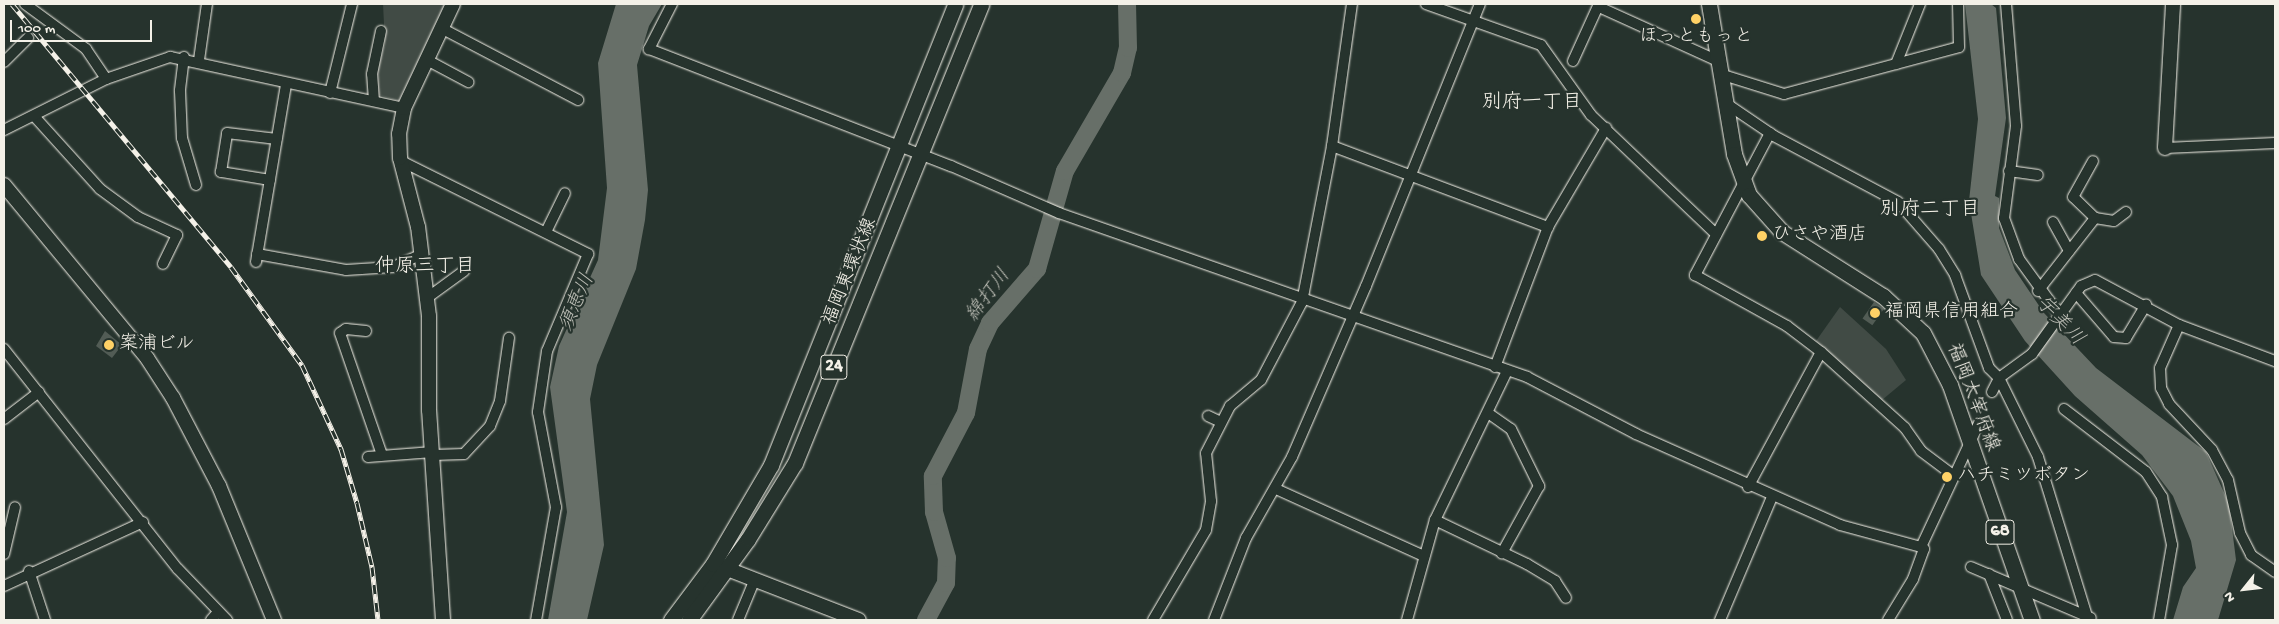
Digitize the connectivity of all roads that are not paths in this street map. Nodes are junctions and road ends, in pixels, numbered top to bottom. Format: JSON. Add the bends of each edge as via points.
{"nodes":[{"id":1,"x":25,"y":4,"type":"edge"},
{"id":2,"x":207,"y":4,"type":"edge"},
{"id":3,"x":352,"y":4,"type":"edge"},
{"id":4,"x":453,"y":4,"type":"edge"},
{"id":5,"x":672,"y":4,"type":"edge"},
{"id":6,"x":955,"y":4,"type":"edge"},
{"id":7,"x":981,"y":4,"type":"edge"},
{"id":8,"x":1352,"y":4,"type":"edge"},
{"id":9,"x":1426,"y":4,"type":"edge"},
{"id":10,"x":1480,"y":4,"type":"edge"},
{"id":11,"x":1709,"y":4,"type":"edge"},
{"id":12,"x":1920,"y":4,"type":"edge"},
{"id":13,"x":1958,"y":4,"type":"edge"},
{"id":14,"x":2006,"y":4,"type":"edge"},
{"id":15,"x":2173,"y":4,"type":"edge"},
{"id":16,"x":1599,"y":6,"type":"edge"},
{"id":17,"x":1471,"y":21,"type":"junction"},
{"id":18,"x":441,"y":28,"type":"junction"},
{"id":19,"x":381,"y":31,"type":"dead end"},
{"id":20,"x":28,"y":38,"type":"dead end"},
{"id":21,"x":184,"y":57,"type":"junction"},
{"id":22,"x":199,"y":60,"type":"junction"},
{"id":23,"x":427,"y":60,"type":"junction"},
{"id":24,"x":1573,"y":61,"type":"dead end"},
{"id":25,"x":4,"y":62,"type":"edge"},
{"id":26,"x":1896,"y":64,"type":"junction"},
{"id":27,"x":1719,"y":68,"type":"junction"},
{"id":28,"x":106,"y":79,"type":"junction"},
{"id":29,"x":468,"y":82,"type":"dead end"},
{"id":30,"x":286,"y":86,"type":"junction"},
{"id":31,"x":330,"y":93,"type":"junction"},
{"id":32,"x":578,"y":100,"type":"dead end"},
{"id":33,"x":374,"y":101,"type":"junction"},
{"id":34,"x":1724,"y":102,"type":"junction"},
{"id":35,"x":404,"y":108,"type":"junction"},
{"id":36,"x":34,"y":116,"type":"junction"},
{"id":37,"x":1606,"y":128,"type":"junction"},
{"id":38,"x":4,"y":130,"type":"edge"},
{"id":39,"x":1770,"y":133,"type":"junction"},
{"id":40,"x":277,"y":140,"type":"junction"},
{"id":41,"x":2275,"y":143,"type":"edge"},
{"id":42,"x":899,"y":146,"type":"junction"},
{"id":43,"x":1332,"y":146,"type":"junction"},
{"id":44,"x":2165,"y":148,"type":"joint"},
{"id":45,"x":920,"y":154,"type":"junction"},
{"id":46,"x":401,"y":161,"type":"junction"},
{"id":47,"x":2093,"y":161,"type":"dead end"},
{"id":48,"x":2009,"y":171,"type":"junction"},
{"id":49,"x":2038,"y":175,"type":"dead end"},
{"id":50,"x":1409,"y":176,"type":"junction"},
{"id":51,"x":1742,"y":179,"type":"junction"},
{"id":52,"x":270,"y":180,"type":"junction"},
{"id":53,"x":4,"y":185,"type":"edge"},
{"id":54,"x":196,"y":186,"type":"dead end"},
{"id":55,"x":566,"y":193,"type":"dead end"},
{"id":56,"x":2126,"y":212,"type":"dead end"},
{"id":57,"x":2095,"y":218,"type":"junction"},
{"id":58,"x":2053,"y":222,"type":"dead end"},
{"id":59,"x":1548,"y":227,"type":"junction"},
{"id":60,"x":546,"y":232,"type":"junction"},
{"id":61,"x":1716,"y":234,"type":"junction"},
{"id":62,"x":2069,"y":251,"type":"junction"},
{"id":63,"x":422,"y":254,"type":"junction"},
{"id":64,"x":163,"y":264,"type":"dead end"},
{"id":65,"x":464,"y":271,"type":"dead end"},
{"id":66,"x":2038,"y":290,"type":"junction"},
{"id":67,"x":2076,"y":293,"type":"junction"},
{"id":68,"x":427,"y":298,"type":"junction"},
{"id":69,"x":1302,"y":302,"type":"junction"},
{"id":70,"x":2146,"y":305,"type":"junction"},
{"id":71,"x":1351,"y":316,"type":"junction"},
{"id":72,"x":2057,"y":316,"type":"junction"},
{"id":73,"x":2179,"y":325,"type":"junction"},
{"id":74,"x":366,"y":330,"type":"dead end"},
{"id":75,"x":509,"y":338,"type":"dead end"},
{"id":76,"x":4,"y":349,"type":"edge"},
{"id":77,"x":1822,"y":352,"type":"junction"},
{"id":78,"x":2275,"y":362,"type":"edge"},
{"id":79,"x":1495,"y":367,"type":"junction"},
{"id":80,"x":1506,"y":373,"type":"junction"},
{"id":81,"x":1999,"y":378,"type":"junction"},
{"id":82,"x":39,"y":392,"type":"junction"},
{"id":83,"x":1992,"y":392,"type":"dead end"},
{"id":84,"x":2064,"y":410,"type":"dead end"},
{"id":85,"x":1488,"y":413,"type":"junction"},
{"id":86,"x":1208,"y":416,"type":"dead end"},
{"id":87,"x":4,"y":419,"type":"edge"},
{"id":88,"x":1221,"y":422,"type":"junction"},
{"id":89,"x":1979,"y":423,"type":"dead end"},
{"id":90,"x":1970,"y":443,"type":"junction"},
{"id":91,"x":433,"y":454,"type":"junction"},
{"id":92,"x":382,"y":455,"type":"junction"},
{"id":93,"x":368,"y":457,"type":"dead end"},
{"id":94,"x":1953,"y":475,"type":"junction"},
{"id":95,"x":1748,"y":487,"type":"junction"},
{"id":96,"x":1276,"y":489,"type":"junction"},
{"id":97,"x":1772,"y":497,"type":"junction"},
{"id":98,"x":15,"y":507,"type":"dead end"},
{"id":99,"x":1435,"y":520,"type":"junction"},
{"id":100,"x":143,"y":522,"type":"junction"},
{"id":101,"x":1921,"y":547,"type":"junction"},
{"id":102,"x":1502,"y":553,"type":"junction"},
{"id":103,"x":4,"y":554,"type":"edge"},
{"id":104,"x":1424,"y":556,"type":"junction"},
{"id":105,"x":712,"y":564,"type":"junction"},
{"id":106,"x":1971,"y":567,"type":"dead end"},
{"id":107,"x":728,"y":568,"type":"junction"},
{"id":108,"x":29,"y":571,"type":"junction"},
{"id":109,"x":2275,"y":572,"type":"edge"},
{"id":110,"x":1989,"y":574,"type":"junction"},
{"id":111,"x":755,"y":579,"type":"junction"},
{"id":112,"x":2018,"y":584,"type":"junction"},
{"id":113,"x":4,"y":586,"type":"edge"},
{"id":114,"x":1566,"y":598,"type":"dead end"},
{"id":115,"x":214,"y":616,"type":"edge"},
{"id":116,"x":2090,"y":618,"type":"edge"},
{"id":117,"x":45,"y":620,"type":"edge"},
{"id":118,"x":226,"y":620,"type":"edge"},
{"id":119,"x":274,"y":620,"type":"edge"},
{"id":120,"x":443,"y":620,"type":"edge"},
{"id":121,"x":536,"y":620,"type":"edge"},
{"id":122,"x":671,"y":620,"type":"edge"},
{"id":123,"x":689,"y":620,"type":"edge"},
{"id":124,"x":738,"y":620,"type":"edge"},
{"id":125,"x":859,"y":620,"type":"edge"},
{"id":126,"x":1153,"y":620,"type":"edge"},
{"id":127,"x":1214,"y":620,"type":"edge"},
{"id":128,"x":1407,"y":620,"type":"edge"},
{"id":129,"x":1720,"y":620,"type":"edge"},
{"id":130,"x":1888,"y":620,"type":"edge"},
{"id":131,"x":2006,"y":620,"type":"edge"},
{"id":132,"x":2032,"y":620,"type":"edge"},
{"id":133,"x":2159,"y":620,"type":"edge"}],
"edges":[{"from":1,"to":28,"type":"street","via":[[86,49]]},
{"from":2,"to":22,"type":"street"},
{"from":3,"to":31,"type":"street"},
{"from":4,"to":18,"type":"street"},
{"from":5,"to":42,"type":"street","via":[[649,49]]},
{"from":6,"to":42,"type":"main road","name":"福岡東環状線","number":"24"},
{"from":7,"to":45,"type":"main road","name":"福岡東環状線","number":"24"},
{"from":8,"to":43,"type":"street"},
{"from":9,"to":17,"type":"street"},
{"from":10,"to":17,"type":"street"},
{"from":11,"to":27,"type":"main road","name":"福岡太宰府線","number":"68"},
{"from":12,"to":26,"type":"street"},
{"from":13,"to":26,"type":"street","via":[[1959,47]]},
{"from":14,"to":48,"type":"street","via":[[2016,126]]},
{"from":15,"to":44,"type":"street"},
{"from":16,"to":24,"type":"street"},
{"from":16,"to":27,"type":"street"},
{"from":17,"to":37,"type":"street","via":[[1541,45]]},
{"from":17,"to":50,"type":"street"},
{"from":18,"to":23,"type":"street"},
{"from":18,"to":32,"type":"street"},
{"from":19,"to":33,"type":"street","via":[[372,74]]},
{"from":20,"to":25,"type":"street"},
{"from":21,"to":22,"type":"street"},
{"from":21,"to":28,"type":"street","via":[[154,60]]},
{"from":21,"to":54,"type":"street","via":[[180,91],[182,138]]},
{"from":22,"to":30,"type":"street"},
{"from":23,"to":29,"type":"street"},
{"from":23,"to":35,"type":"street"},
{"from":26,"to":27,"type":"street","via":[[1784,94]]},
{"from":27,"to":34,"type":"main road","name":"福岡太宰府線","number":"68"},
{"from":28,"to":36,"type":"street"},
{"from":30,"to":31,"type":"street"},
{"from":30,"to":40,"type":"street"},
{"from":31,"to":33,"type":"street"},
{"from":33,"to":35,"type":"street"},
{"from":34,"to":39,"type":"street"},
{"from":34,"to":51,"type":"main road","name":"福岡太宰府線","number":"68"},
{"from":35,"to":46,"type":"street","via":[[399,134]]},
{"from":36,"to":38,"type":"street"},
{"from":36,"to":64,"type":"street","via":[[100,189],[138,217],[177,235]]},
{"from":37,"to":59,"type":"street"},
{"from":37,"to":61,"type":"street"},
{"from":39,"to":51,"type":"street"},
{"from":39,"to":81,"type":"street","via":[[1910,212],[1955,275],[1989,368]]},
{"from":40,"to":52,"type":"street"},
{"from":40,"to":52,"type":"street","via":[[227,133],[221,172]]},
{"from":41,"to":44,"type":"street"},
{"from":42,"to":45,"type":"street"},
{"from":42,"to":105,"type":"main road","name":"福岡東環状線","number":"24","via":[[771,465]]},
{"from":43,"to":50,"type":"street"},
{"from":43,"to":69,"type":"street"},
{"from":45,"to":69,"type":"street","via":[[1059,213]]},
{"from":45,"to":107,"type":"main road","name":"福岡東環状線","number":"24","via":[[795,463]]},
{"from":46,"to":60,"type":"street"},
{"from":46,"to":63,"type":"street"},
{"from":47,"to":57,"type":"street","via":[[2073,197]]},
{"from":48,"to":49,"type":"street"},
{"from":48,"to":66,"type":"street","via":[[2004,218],[2008,236]]},
{"from":50,"to":59,"type":"street"},
{"from":50,"to":71,"type":"street"},
{"from":51,"to":61,"type":"street","via":[[1740,194]]},
{"from":51,"to":90,"type":"main road","name":"福岡太宰府線","number":"68","via":[[1758,208],[1782,232],[1883,296],[1923,333],[1941,364]]},
{"from":52,"to":63,"type":"street","via":[[257,258],[346,270],[393,267]]},
{"from":53,"to":119,"type":"street","via":[[147,358],[173,398],[219,486]]},
{"from":55,"to":60,"type":"street"},
{"from":56,"to":57,"type":"street","via":[[2114,221]]},
{"from":57,"to":62,"type":"street"},
{"from":58,"to":62,"type":"street"},
{"from":59,"to":79,"type":"street"},
{"from":60,"to":121,"type":"street","via":[[588,254],[548,351],[538,412],[556,507]]},
{"from":61,"to":77,"type":"street","via":[[1695,275],[1787,326]]},
{"from":62,"to":66,"type":"street"},
{"from":63,"to":68,"type":"street"},
{"from":65,"to":68,"type":"street"},
{"from":66,"to":72,"type":"street"},
{"from":67,"to":70,"type":"street","via":[[2095,280]]},
{"from":67,"to":70,"type":"street","via":[[2114,337],[2126,338]]},
{"from":67,"to":72,"type":"street"},
{"from":68,"to":91,"type":"street"},
{"from":69,"to":71,"type":"street"},
{"from":69,"to":88,"type":"street","via":[[1261,380],[1230,406]]},
{"from":70,"to":73,"type":"street"},
{"from":71,"to":79,"type":"street"},
{"from":71,"to":96,"type":"street"},
{"from":72,"to":81,"type":"street","via":[[2032,354]]},
{"from":73,"to":78,"type":"street"},
{"from":73,"to":109,"type":"street","via":[[2160,368],[2161,388],[2169,404],[2212,450],[2228,480],[2240,533],[2251,555]]},
{"from":74,"to":92,"type":"street","via":[[346,329],[340,333]]},
{"from":75,"to":91,"type":"street","via":[[500,401],[490,426],[464,454]]},
{"from":76,"to":82,"type":"street"},
{"from":77,"to":94,"type":"street","via":[[1905,428],[1921,451]]},
{"from":77,"to":95,"type":"street"},
{"from":79,"to":80,"type":"street"},
{"from":80,"to":85,"type":"street"},
{"from":80,"to":95,"type":"street","via":[[1565,394],[1636,434]]},
{"from":81,"to":83,"type":"street"},
{"from":81,"to":116,"type":"street","via":[[2038,457]]},
{"from":82,"to":87,"type":"street"},
{"from":82,"to":100,"type":"street"},
{"from":84,"to":133,"type":"street","via":[[2146,472],[2162,498],[2172,545]]},
{"from":85,"to":99,"type":"street"},
{"from":85,"to":102,"type":"street","via":[[1511,429],[1540,486]]},
{"from":86,"to":88,"type":"street"},
{"from":88,"to":126,"type":"street","via":[[1206,453],[1211,501],[1206,530]]},
{"from":89,"to":90,"type":"street"},
{"from":90,"to":94,"type":"street"},
{"from":90,"to":112,"type":"main road","name":"福岡太宰府線","number":"68"},
{"from":91,"to":92,"type":"street"},
{"from":91,"to":120,"type":"street"},
{"from":92,"to":93,"type":"street"},
{"from":94,"to":101,"type":"street"},
{"from":95,"to":97,"type":"street"},
{"from":96,"to":104,"type":"street"},
{"from":96,"to":127,"type":"street","via":[[1246,538]]},
{"from":97,"to":101,"type":"street","via":[[1840,526]]},
{"from":97,"to":129,"type":"street"},
{"from":98,"to":103,"type":"street"},
{"from":99,"to":102,"type":"street"},
{"from":99,"to":104,"type":"street"},
{"from":100,"to":108,"type":"street","via":[[96,547]]},
{"from":100,"to":115,"type":"street"},
{"from":101,"to":130,"type":"street","via":[[1924,549],[1913,579]]},
{"from":102,"to":114,"type":"street","via":[[1555,582]]},
{"from":104,"to":128,"type":"street"},
{"from":105,"to":107,"type":"street"},
{"from":105,"to":122,"type":"main road","name":"福岡東環状線","number":"24"},
{"from":106,"to":110,"type":"street"},
{"from":107,"to":111,"type":"street"},
{"from":107,"to":123,"type":"main road","name":"福岡東環状線","number":"24"},
{"from":108,"to":113,"type":"street"},
{"from":108,"to":117,"type":"street"},
{"from":110,"to":112,"type":"street"},
{"from":110,"to":131,"type":"street"},
{"from":111,"to":124,"type":"street"},
{"from":111,"to":125,"type":"street"},
{"from":112,"to":116,"type":"street"},
{"from":112,"to":132,"type":"main road","name":"福岡太宰府線","number":"68"},
{"from":115,"to":118,"type":"street"}]}
